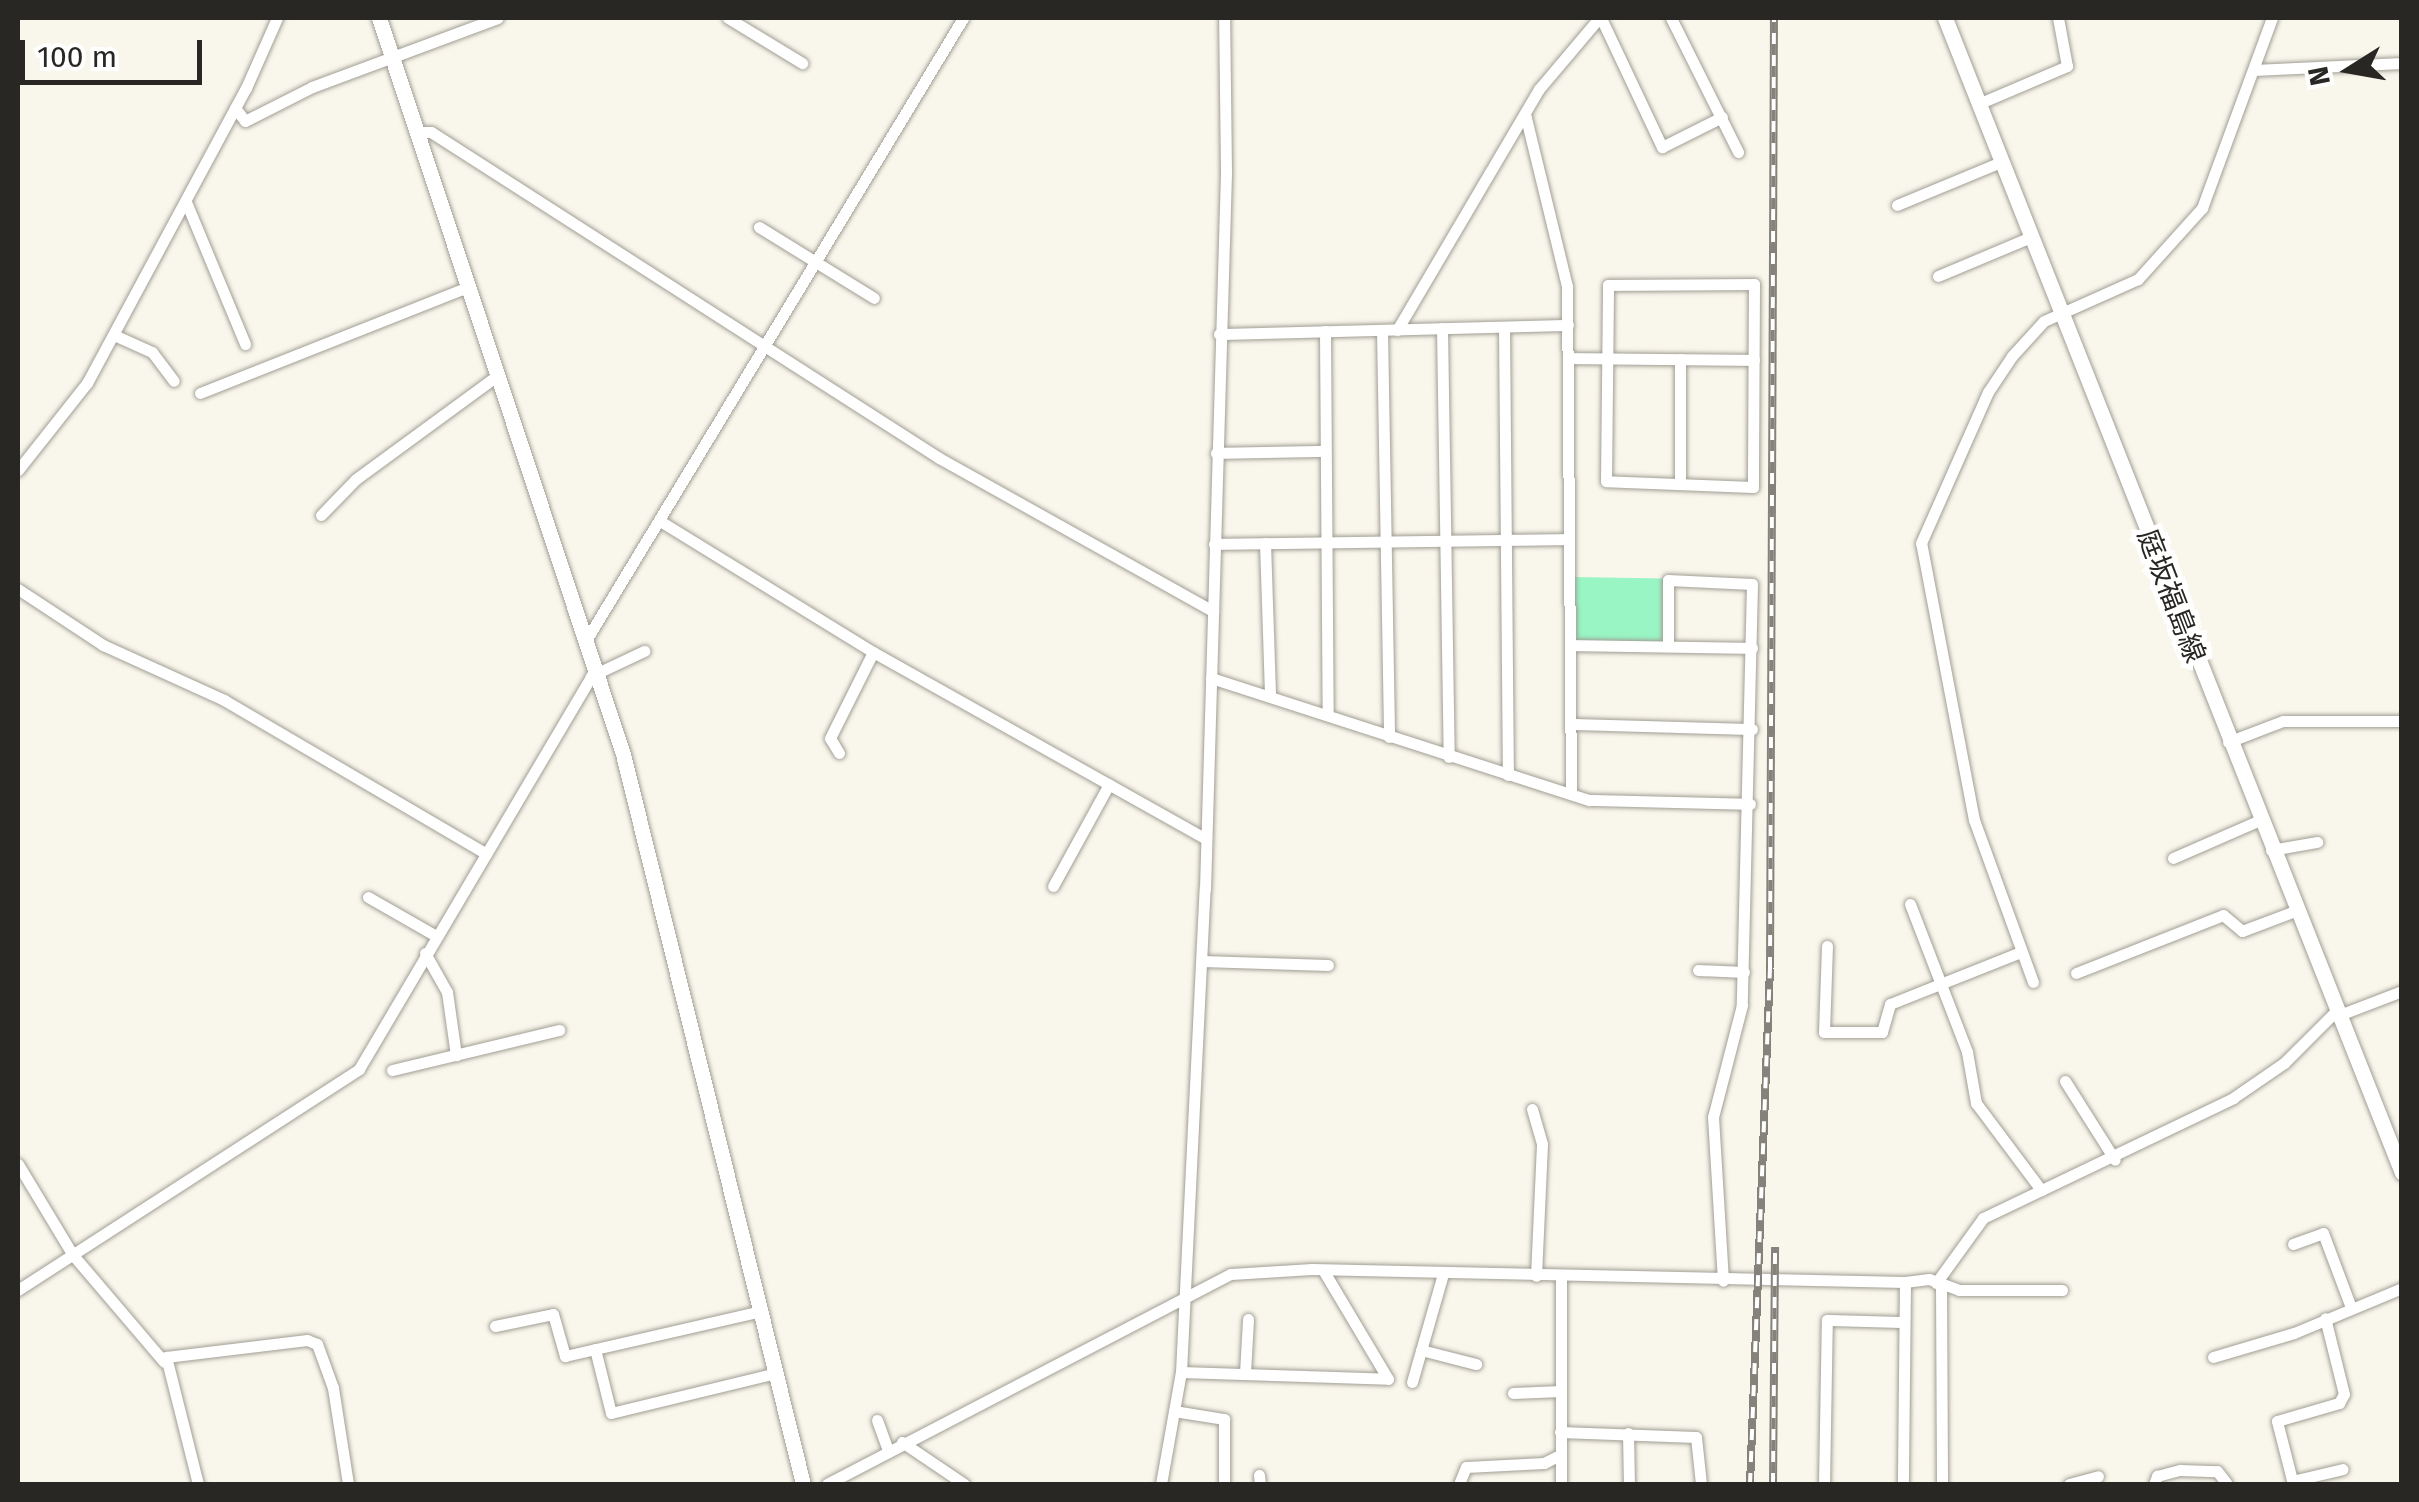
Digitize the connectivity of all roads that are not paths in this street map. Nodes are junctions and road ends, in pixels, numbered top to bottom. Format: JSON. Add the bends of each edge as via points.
{"nodes":[{"id":1,"x":276,"y":18,"type":"edge"},
{"id":2,"x":380,"y":18,"type":"edge"},
{"id":3,"x":498,"y":18,"type":"edge"},
{"id":4,"x":728,"y":18,"type":"edge"},
{"id":5,"x":963,"y":18,"type":"edge"},
{"id":6,"x":1224,"y":18,"type":"edge"},
{"id":7,"x":1600,"y":18,"type":"edge"},
{"id":8,"x":1671,"y":18,"type":"edge"},
{"id":9,"x":1944,"y":18,"type":"edge"},
{"id":10,"x":2058,"y":18,"type":"edge"},
{"id":11,"x":2272,"y":18,"type":"edge"},
{"id":12,"x":394,"y":56,"type":"junction"},
{"id":13,"x":802,"y":62,"type":"dead end"},
{"id":14,"x":2402,"y":63,"type":"edge"},
{"id":15,"x":2254,"y":70,"type":"junction"},
{"id":16,"x":1978,"y":104,"type":"junction"},
{"id":17,"x":236,"y":108,"type":"junction"},
{"id":18,"x":1525,"y":114,"type":"junction"},
{"id":19,"x":1722,"y":118,"type":"junction"},
{"id":20,"x":420,"y":132,"type":"junction"},
{"id":21,"x":1738,"y":152,"type":"dead end"},
{"id":22,"x":2001,"y":162,"type":"junction"},
{"id":23,"x":186,"y":202,"type":"junction"},
{"id":24,"x":1896,"y":205,"type":"dead end"},
{"id":25,"x":759,"y":227,"type":"dead end"},
{"id":26,"x":2031,"y":237,"type":"junction"},
{"id":27,"x":818,"y":263,"type":"junction"},
{"id":28,"x":1938,"y":276,"type":"dead end"},
{"id":29,"x":470,"y":286,"type":"junction"},
{"id":30,"x":874,"y":298,"type":"dead end"},
{"id":31,"x":2061,"y":312,"type":"junction"},
{"id":32,"x":1568,"y":325,"type":"junction"},
{"id":33,"x":1504,"y":327,"type":"junction"},
{"id":34,"x":1442,"y":328,"type":"junction"},
{"id":35,"x":1382,"y":330,"type":"junction"},
{"id":36,"x":1397,"y":330,"type":"junction"},
{"id":37,"x":1325,"y":332,"type":"junction"},
{"id":38,"x":1219,"y":334,"type":"junction"},
{"id":39,"x":114,"y":335,"type":"junction"},
{"id":40,"x":245,"y":344,"type":"dead end"},
{"id":41,"x":768,"y":346,"type":"junction"},
{"id":42,"x":1568,"y":358,"type":"junction"},
{"id":43,"x":1606,"y":359,"type":"junction"},
{"id":44,"x":1680,"y":359,"type":"junction"},
{"id":45,"x":1754,"y":360,"type":"junction"},
{"id":46,"x":498,"y":375,"type":"junction"},
{"id":47,"x":174,"y":381,"type":"dead end"},
{"id":48,"x":200,"y":393,"type":"dead end"},
{"id":49,"x":1325,"y":450,"type":"junction"},
{"id":50,"x":1216,"y":453,"type":"junction"},
{"id":51,"x":18,"y":470,"type":"edge"},
{"id":52,"x":1680,"y":484,"type":"junction"},
{"id":53,"x":321,"y":515,"type":"dead end"},
{"id":54,"x":660,"y":521,"type":"junction"},
{"id":55,"x":1569,"y":539,"type":"junction"},
{"id":56,"x":1446,"y":540,"type":"junction"},
{"id":57,"x":1506,"y":540,"type":"junction"},
{"id":58,"x":1386,"y":541,"type":"junction"},
{"id":59,"x":1325,"y":542,"type":"junction"},
{"id":60,"x":1265,"y":543,"type":"junction"},
{"id":61,"x":1214,"y":544,"type":"junction"},
{"id":62,"x":18,"y":590,"type":"edge"},
{"id":63,"x":1213,"y":611,"type":"junction"},
{"id":64,"x":585,"y":642,"type":"junction"},
{"id":65,"x":1570,"y":645,"type":"junction"},
{"id":66,"x":1668,"y":646,"type":"junction"},
{"id":67,"x":1752,"y":648,"type":"junction"},
{"id":68,"x":644,"y":650,"type":"dead end"},
{"id":69,"x":873,"y":652,"type":"junction"},
{"id":70,"x":594,"y":672,"type":"junction"},
{"id":71,"x":1212,"y":678,"type":"junction"},
{"id":72,"x":1270,"y":695,"type":"junction"},
{"id":73,"x":1328,"y":716,"type":"junction"},
{"id":74,"x":2402,"y":721,"type":"edge"},
{"id":75,"x":1571,"y":724,"type":"junction"},
{"id":76,"x":1752,"y":729,"type":"junction"},
{"id":77,"x":1389,"y":737,"type":"junction"},
{"id":78,"x":2228,"y":742,"type":"junction"},
{"id":79,"x":839,"y":752,"type":"dead end"},
{"id":80,"x":1449,"y":757,"type":"junction"},
{"id":81,"x":1508,"y":775,"type":"junction"},
{"id":82,"x":1109,"y":784,"type":"junction"},
{"id":83,"x":1571,"y":794,"type":"junction"},
{"id":84,"x":1750,"y":804,"type":"junction"},
{"id":85,"x":2260,"y":820,"type":"junction"},
{"id":86,"x":1206,"y":839,"type":"junction"},
{"id":87,"x":2317,"y":842,"type":"dead end"},
{"id":88,"x":2272,"y":850,"type":"junction"},
{"id":89,"x":486,"y":854,"type":"junction"},
{"id":90,"x":2173,"y":858,"type":"dead end"},
{"id":91,"x":1053,"y":886,"type":"dead end"},
{"id":92,"x":368,"y":897,"type":"dead end"},
{"id":93,"x":1910,"y":904,"type":"dead end"},
{"id":94,"x":2295,"y":911,"type":"junction"},
{"id":95,"x":436,"y":936,"type":"junction"},
{"id":96,"x":1827,"y":946,"type":"dead end"},
{"id":97,"x":2021,"y":952,"type":"junction"},
{"id":98,"x":425,"y":953,"type":"junction"},
{"id":99,"x":1202,"y":962,"type":"junction"},
{"id":100,"x":1328,"y":966,"type":"dead end"},
{"id":101,"x":1698,"y":970,"type":"dead end"},
{"id":102,"x":1744,"y":972,"type":"junction"},
{"id":103,"x":2076,"y":973,"type":"dead end"},
{"id":104,"x":2033,"y":982,"type":"dead end"},
{"id":105,"x":1941,"y":984,"type":"junction"},
{"id":106,"x":2402,"y":991,"type":"edge"},
{"id":107,"x":2336,"y":1014,"type":"junction"},
{"id":108,"x":560,"y":1030,"type":"dead end"},
{"id":109,"x":456,"y":1055,"type":"junction"},
{"id":110,"x":392,"y":1070,"type":"dead end"},
{"id":111,"x":2065,"y":1081,"type":"dead end"},
{"id":112,"x":1532,"y":1108,"type":"dead end"},
{"id":113,"x":2115,"y":1160,"type":"junction"},
{"id":114,"x":18,"y":1164,"type":"edge"},
{"id":115,"x":2402,"y":1172,"type":"edge"},
{"id":116,"x":2041,"y":1190,"type":"junction"},
{"id":117,"x":2292,"y":1244,"type":"dead end"},
{"id":118,"x":73,"y":1255,"type":"junction"},
{"id":119,"x":1323,"y":1270,"type":"junction"},
{"id":120,"x":1443,"y":1274,"type":"junction"},
{"id":121,"x":1536,"y":1276,"type":"junction"},
{"id":122,"x":1561,"y":1277,"type":"junction"},
{"id":123,"x":1723,"y":1281,"type":"junction"},
{"id":124,"x":1905,"y":1282,"type":"junction"},
{"id":125,"x":1939,"y":1284,"type":"junction"},
{"id":126,"x":2402,"y":1288,"type":"edge"},
{"id":127,"x":18,"y":1290,"type":"edge"},
{"id":128,"x":2062,"y":1290,"type":"dead end"},
{"id":129,"x":1186,"y":1296,"type":"junction"},
{"id":130,"x":2350,"y":1305,"type":"junction"},
{"id":131,"x":762,"y":1310,"type":"junction"},
{"id":132,"x":2325,"y":1318,"type":"junction"},
{"id":133,"x":1248,"y":1319,"type":"dead end"},
{"id":134,"x":1904,"y":1322,"type":"junction"},
{"id":135,"x":495,"y":1326,"type":"dead end"},
{"id":136,"x":595,"y":1349,"type":"junction"},
{"id":137,"x":1421,"y":1350,"type":"junction"},
{"id":138,"x":2213,"y":1357,"type":"dead end"},
{"id":139,"x":164,"y":1362,"type":"junction"},
{"id":140,"x":1476,"y":1364,"type":"dead end"},
{"id":141,"x":1181,"y":1372,"type":"junction"},
{"id":142,"x":776,"y":1373,"type":"junction"},
{"id":143,"x":1246,"y":1374,"type":"junction"},
{"id":144,"x":1412,"y":1382,"type":"dead end"},
{"id":145,"x":1561,"y":1391,"type":"junction"},
{"id":146,"x":1513,"y":1393,"type":"dead end"},
{"id":147,"x":1174,"y":1411,"type":"junction"},
{"id":148,"x":877,"y":1420,"type":"dead end"},
{"id":149,"x":1560,"y":1432,"type":"junction"},
{"id":150,"x":1628,"y":1433,"type":"junction"},
{"id":151,"x":902,"y":1442,"type":"junction"},
{"id":152,"x":888,"y":1450,"type":"junction"},
{"id":153,"x":1560,"y":1456,"type":"junction"},
{"id":154,"x":2343,"y":1469,"type":"dead end"},
{"id":155,"x":2098,"y":1476,"type":"dead end"},
{"id":156,"x":2292,"y":1483,"type":"edge"},
{"id":157,"x":198,"y":1484,"type":"edge"},
{"id":158,"x":348,"y":1484,"type":"edge"},
{"id":159,"x":803,"y":1484,"type":"edge"},
{"id":160,"x":827,"y":1484,"type":"edge"},
{"id":161,"x":964,"y":1484,"type":"edge"},
{"id":162,"x":1162,"y":1484,"type":"edge"},
{"id":163,"x":1224,"y":1484,"type":"edge"},
{"id":164,"x":1459,"y":1484,"type":"edge"},
{"id":165,"x":1561,"y":1484,"type":"edge"},
{"id":166,"x":1629,"y":1484,"type":"edge"},
{"id":167,"x":1701,"y":1484,"type":"edge"},
{"id":168,"x":1824,"y":1484,"type":"edge"},
{"id":169,"x":1903,"y":1484,"type":"edge"},
{"id":170,"x":1942,"y":1484,"type":"edge"},
{"id":171,"x":2069,"y":1484,"type":"edge"},
{"id":172,"x":2154,"y":1484,"type":"edge"},
{"id":173,"x":2227,"y":1484,"type":"edge"}],
"edges":[{"from":1,"to":17,"type":"street"},
{"from":2,"to":12,"type":"street"},
{"from":3,"to":12,"type":"street"},
{"from":4,"to":13,"type":"street"},
{"from":5,"to":27,"type":"street"},
{"from":6,"to":38,"type":"street"},
{"from":7,"to":18,"type":"street"},
{"from":7,"to":19,"type":"street","via":[[1662,147]]},
{"from":8,"to":19,"type":"street"},
{"from":9,"to":16,"type":"street","name":"庭坂福島線"},
{"from":10,"to":16,"type":"street","via":[[2067,66]]},
{"from":11,"to":15,"type":"street"},
{"from":12,"to":17,"type":"street","via":[[245,121]]},
{"from":12,"to":20,"type":"street"},
{"from":14,"to":15,"type":"street"},
{"from":15,"to":31,"type":"street","via":[[2213,188],[2180,236],[2138,278]]},
{"from":16,"to":22,"type":"street","name":"庭坂福島線"},
{"from":17,"to":23,"type":"street"},
{"from":18,"to":32,"type":"street","via":[[1565,271]]},
{"from":18,"to":36,"type":"street"},
{"from":19,"to":21,"type":"street"},
{"from":20,"to":29,"type":"street"},
{"from":20,"to":41,"type":"street","via":[[431,132]]},
{"from":22,"to":24,"type":"street"},
{"from":22,"to":26,"type":"street","name":"庭坂福島線"},
{"from":23,"to":39,"type":"street"},
{"from":23,"to":40,"type":"street"},
{"from":25,"to":27,"type":"street"},
{"from":26,"to":28,"type":"street"},
{"from":26,"to":31,"type":"street","name":"庭坂福島線"},
{"from":27,"to":30,"type":"street"},
{"from":27,"to":41,"type":"street"},
{"from":29,"to":46,"type":"street"},
{"from":29,"to":48,"type":"street"},
{"from":31,"to":78,"type":"street","name":"庭坂福島線"},
{"from":31,"to":97,"type":"street","via":[[2036,329],[1988,392],[1921,543],[1974,820]]},
{"from":32,"to":33,"type":"street"},
{"from":32,"to":42,"type":"street"},
{"from":33,"to":34,"type":"street"},
{"from":33,"to":57,"type":"street"},
{"from":34,"to":36,"type":"street"},
{"from":34,"to":56,"type":"street"},
{"from":35,"to":36,"type":"street"},
{"from":35,"to":37,"type":"street"},
{"from":35,"to":58,"type":"street"},
{"from":37,"to":38,"type":"street"},
{"from":37,"to":49,"type":"street"},
{"from":38,"to":50,"type":"street"},
{"from":39,"to":47,"type":"street","via":[[152,352]]},
{"from":39,"to":51,"type":"street","via":[[87,383]]},
{"from":41,"to":54,"type":"street"},
{"from":41,"to":63,"type":"street","via":[[938,458]]},
{"from":42,"to":43,"type":"street"},
{"from":42,"to":55,"type":"street"},
{"from":43,"to":44,"type":"street"},
{"from":43,"to":45,"type":"street","via":[[1608,285],[1754,284]]},
{"from":43,"to":52,"type":"street","via":[[1606,481]]},
{"from":44,"to":45,"type":"street"},
{"from":44,"to":52,"type":"street"},
{"from":45,"to":52,"type":"street","via":[[1753,487]]},
{"from":46,"to":53,"type":"street","via":[[356,478]]},
{"from":46,"to":64,"type":"street"},
{"from":49,"to":50,"type":"street"},
{"from":49,"to":59,"type":"street"},
{"from":50,"to":61,"type":"street"},
{"from":54,"to":64,"type":"street"},
{"from":54,"to":69,"type":"street"},
{"from":55,"to":57,"type":"street"},
{"from":55,"to":65,"type":"street"},
{"from":56,"to":57,"type":"street"},
{"from":56,"to":58,"type":"street"},
{"from":56,"to":80,"type":"street"},
{"from":57,"to":81,"type":"street"},
{"from":58,"to":59,"type":"street"},
{"from":58,"to":77,"type":"street"},
{"from":59,"to":60,"type":"street"},
{"from":59,"to":73,"type":"street"},
{"from":60,"to":61,"type":"street"},
{"from":60,"to":72,"type":"street"},
{"from":61,"to":63,"type":"street"},
{"from":62,"to":89,"type":"street","via":[[102,644],[208,691]]},
{"from":63,"to":71,"type":"street"},
{"from":64,"to":70,"type":"street"},
{"from":65,"to":66,"type":"street"},
{"from":65,"to":75,"type":"street"},
{"from":66,"to":67,"type":"street"},
{"from":66,"to":67,"type":"street","via":[[1668,580],[1752,584]]},
{"from":67,"to":76,"type":"street"},
{"from":68,"to":70,"type":"street"},
{"from":69,"to":79,"type":"street","via":[[830,738]]},
{"from":69,"to":82,"type":"street"},
{"from":70,"to":89,"type":"street"},
{"from":70,"to":131,"type":"street","via":[[640,816]]},
{"from":71,"to":72,"type":"street"},
{"from":71,"to":86,"type":"street"},
{"from":72,"to":73,"type":"street"},
{"from":73,"to":77,"type":"street"},
{"from":74,"to":78,"type":"street","via":[[2283,721]]},
{"from":75,"to":76,"type":"street"},
{"from":75,"to":83,"type":"street"},
{"from":76,"to":84,"type":"street"},
{"from":77,"to":80,"type":"street"},
{"from":78,"to":85,"type":"street","name":"庭坂福島線"},
{"from":80,"to":81,"type":"street"},
{"from":81,"to":83,"type":"street"},
{"from":82,"to":86,"type":"street"},
{"from":82,"to":91,"type":"street"},
{"from":83,"to":84,"type":"street","via":[[1628,804]]},
{"from":84,"to":102,"type":"street"},
{"from":85,"to":88,"type":"street","name":"庭坂福島線"},
{"from":85,"to":90,"type":"street"},
{"from":86,"to":99,"type":"street"},
{"from":87,"to":88,"type":"street"},
{"from":88,"to":94,"type":"street","name":"庭坂福島線"},
{"from":89,"to":95,"type":"street"},
{"from":92,"to":95,"type":"street"},
{"from":93,"to":105,"type":"street"},
{"from":94,"to":103,"type":"street","via":[[2242,931],[2224,915]]},
{"from":94,"to":107,"type":"street","name":"庭坂福島線"},
{"from":95,"to":98,"type":"street"},
{"from":96,"to":105,"type":"street","via":[[1824,1032],[1882,1032],[1890,1004]]},
{"from":97,"to":104,"type":"street"},
{"from":97,"to":105,"type":"street"},
{"from":98,"to":109,"type":"street","via":[[447,992]]},
{"from":98,"to":118,"type":"street","via":[[346,1080]]},
{"from":99,"to":100,"type":"street"},
{"from":99,"to":129,"type":"street"},
{"from":101,"to":102,"type":"street"},
{"from":102,"to":123,"type":"street","via":[[1713,1117]]},
{"from":105,"to":116,"type":"street","via":[[1967,1052],[1976,1102]]},
{"from":106,"to":107,"type":"street"},
{"from":107,"to":113,"type":"street","via":[[2258,1082]]},
{"from":107,"to":115,"type":"street","name":"庭坂福島線"},
{"from":108,"to":109,"type":"street"},
{"from":109,"to":110,"type":"street"},
{"from":111,"to":113,"type":"street"},
{"from":112,"to":121,"type":"street","via":[[1542,1144]]},
{"from":113,"to":116,"type":"street"},
{"from":114,"to":118,"type":"street"},
{"from":116,"to":125,"type":"street","via":[[1983,1218]]},
{"from":117,"to":130,"type":"street","via":[[2323,1232]]},
{"from":118,"to":127,"type":"street"},
{"from":118,"to":139,"type":"street"},
{"from":119,"to":120,"type":"street"},
{"from":119,"to":129,"type":"street","via":[[1231,1274]]},
{"from":119,"to":143,"type":"street","via":[[1388,1379]]},
{"from":120,"to":121,"type":"street"},
{"from":120,"to":137,"type":"street"},
{"from":121,"to":122,"type":"street"},
{"from":122,"to":123,"type":"street"},
{"from":122,"to":145,"type":"street"},
{"from":123,"to":124,"type":"street"},
{"from":124,"to":125,"type":"street"},
{"from":124,"to":134,"type":"street"},
{"from":125,"to":128,"type":"street"},
{"from":125,"to":170,"type":"street"},
{"from":126,"to":130,"type":"street"},
{"from":129,"to":141,"type":"street"},
{"from":129,"to":151,"type":"street"},
{"from":130,"to":132,"type":"street"},
{"from":131,"to":136,"type":"street"},
{"from":131,"to":142,"type":"street"},
{"from":132,"to":138,"type":"street"},
{"from":132,"to":156,"type":"street","via":[[2344,1394],[2339,1403],[2278,1422]]},
{"from":133,"to":143,"type":"street"},
{"from":134,"to":168,"type":"street","via":[[1827,1320]]},
{"from":134,"to":169,"type":"street"},
{"from":135,"to":136,"type":"street","via":[[553,1314],[564,1356]]},
{"from":136,"to":142,"type":"street","via":[[611,1413]]},
{"from":137,"to":140,"type":"street"},
{"from":137,"to":144,"type":"street"},
{"from":139,"to":157,"type":"street"},
{"from":139,"to":158,"type":"street","via":[[202,1348],[316,1344],[333,1388]]},
{"from":141,"to":143,"type":"street"},
{"from":141,"to":147,"type":"street"},
{"from":142,"to":159,"type":"street"},
{"from":145,"to":146,"type":"street"},
{"from":145,"to":149,"type":"street"},
{"from":147,"to":162,"type":"street"},
{"from":147,"to":163,"type":"street","via":[[1224,1419]]},
{"from":148,"to":152,"type":"street"},
{"from":149,"to":150,"type":"street"},
{"from":149,"to":153,"type":"street"},
{"from":150,"to":166,"type":"street"},
{"from":150,"to":167,"type":"street","via":[[1700,1439]]},
{"from":151,"to":152,"type":"street"},
{"from":151,"to":161,"type":"street"},
{"from":152,"to":160,"type":"street"},
{"from":153,"to":164,"type":"street","via":[[1544,1463],[1466,1467]]},
{"from":153,"to":165,"type":"street"},
{"from":154,"to":156,"type":"street"},
{"from":155,"to":171,"type":"street"},
{"from":172,"to":173,"type":"street","via":[[2157,1476],[2180,1470],[2217,1471]]}]}
